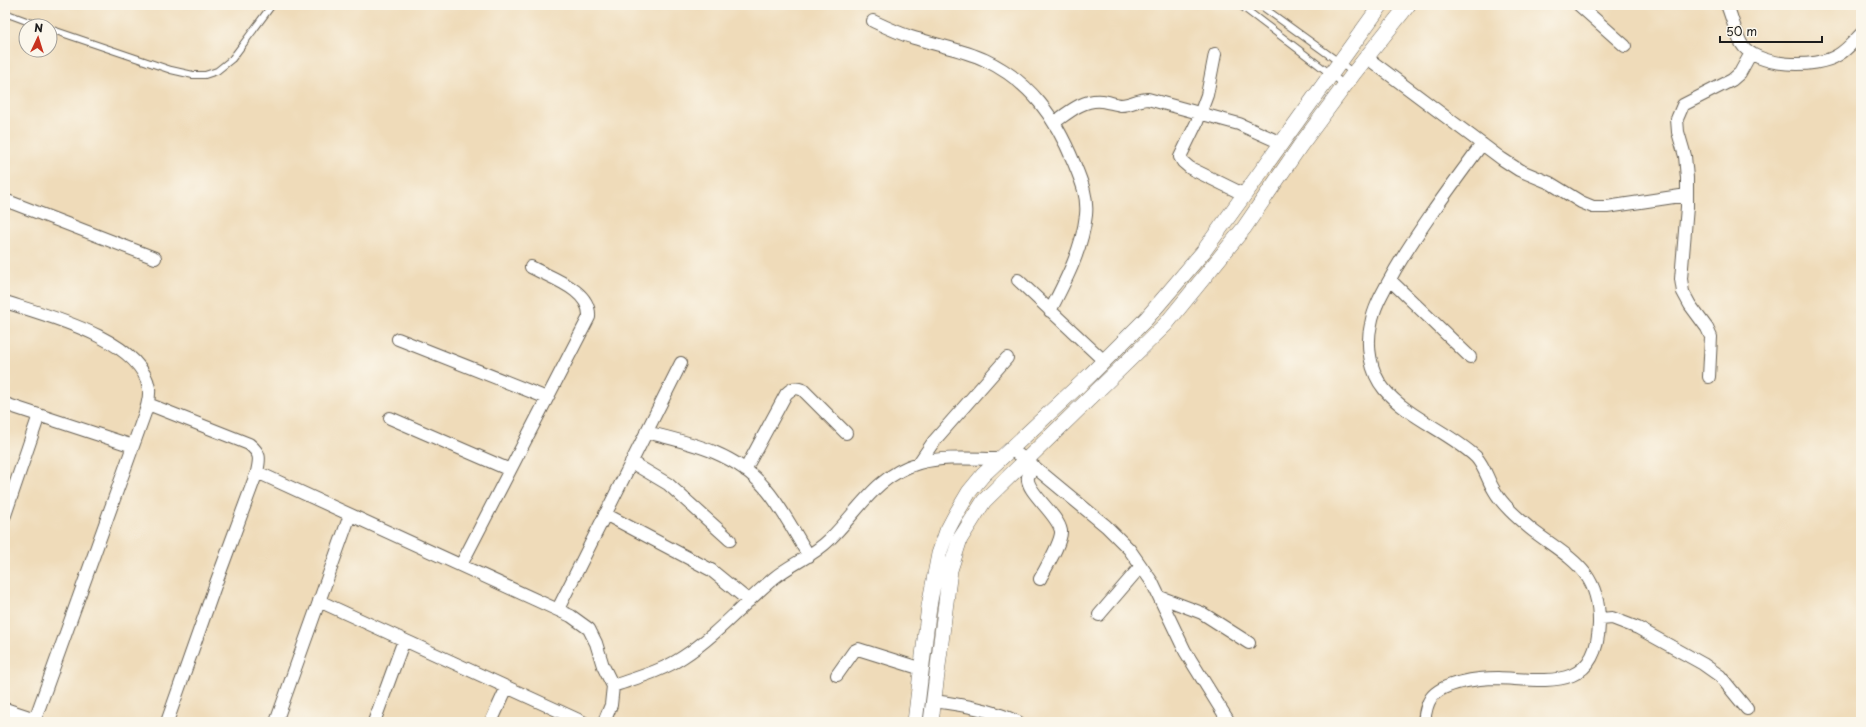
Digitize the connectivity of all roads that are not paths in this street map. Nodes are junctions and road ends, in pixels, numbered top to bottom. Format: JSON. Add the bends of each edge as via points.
{"nodes":[{"id":1,"x":272,"y":5,"type":"edge"},
{"id":2,"x":1240,"y":5,"type":"edge"},
{"id":3,"x":1260,"y":5,"type":"edge"},
{"id":4,"x":1382,"y":5,"type":"edge"},
{"id":5,"x":1408,"y":5,"type":"edge"},
{"id":6,"x":1579,"y":5,"type":"edge"},
{"id":7,"x":1727,"y":5,"type":"edge"},
{"id":8,"x":5,"y":13,"type":"edge"},
{"id":9,"x":18,"y":18,"type":"edge"},
{"id":10,"x":873,"y":21,"type":"dead end"},
{"id":11,"x":58,"y":33,"type":"edge"},
{"id":12,"x":1861,"y":34,"type":"edge"},
{"id":13,"x":1625,"y":46,"type":"dead end"},
{"id":14,"x":1751,"y":53,"type":"junction"},
{"id":15,"x":1215,"y":54,"type":"dead end"},
{"id":16,"x":1366,"y":57,"type":"junction"},
{"id":17,"x":1335,"y":68,"type":"junction"},
{"id":18,"x":1350,"y":79,"type":"junction"},
{"id":19,"x":1200,"y":114,"type":"junction"},
{"id":20,"x":1055,"y":122,"type":"junction"},
{"id":21,"x":1281,"y":144,"type":"junction"},
{"id":22,"x":1482,"y":144,"type":"junction"},
{"id":23,"x":1245,"y":195,"type":"junction"},
{"id":24,"x":1687,"y":195,"type":"junction"},
{"id":25,"x":5,"y":200,"type":"edge"},
{"id":26,"x":155,"y":258,"type":"dead end"},
{"id":27,"x":531,"y":267,"type":"dead end"},
{"id":28,"x":1018,"y":280,"type":"dead end"},
{"id":29,"x":1390,"y":280,"type":"junction"},
{"id":30,"x":5,"y":302,"type":"edge"},
{"id":31,"x":1050,"y":311,"type":"junction"},
{"id":32,"x":398,"y":339,"type":"dead end"},
{"id":33,"x":1470,"y":357,"type":"dead end"},
{"id":34,"x":1007,"y":358,"type":"dead end"},
{"id":35,"x":1104,"y":361,"type":"junction"},
{"id":36,"x":681,"y":363,"type":"dead end"},
{"id":37,"x":1709,"y":376,"type":"dead end"},
{"id":38,"x":547,"y":398,"type":"junction"},
{"id":39,"x":5,"y":404,"type":"edge"},
{"id":40,"x":148,"y":404,"type":"junction"},
{"id":41,"x":39,"y":415,"type":"junction"},
{"id":42,"x":390,"y":418,"type":"dead end"},
{"id":43,"x":646,"y":432,"type":"junction"},
{"id":44,"x":846,"y":434,"type":"dead end"},
{"id":45,"x":133,"y":446,"type":"junction"},
{"id":46,"x":1006,"y":454,"type":"junction"},
{"id":47,"x":631,"y":462,"type":"junction"},
{"id":48,"x":919,"y":463,"type":"junction"},
{"id":49,"x":1030,"y":463,"type":"junction"},
{"id":50,"x":510,"y":470,"type":"junction"},
{"id":51,"x":745,"y":470,"type":"junction"},
{"id":52,"x":257,"y":472,"type":"junction"},
{"id":53,"x":606,"y":514,"type":"junction"},
{"id":54,"x":5,"y":515,"type":"edge"},
{"id":55,"x":350,"y":515,"type":"junction"},
{"id":56,"x":730,"y":540,"type":"dead end"},
{"id":57,"x":809,"y":556,"type":"junction"},
{"id":58,"x":461,"y":565,"type":"junction"},
{"id":59,"x":1141,"y":566,"type":"junction"},
{"id":60,"x":1040,"y":579,"type":"dead end"},
{"id":61,"x":1160,"y":597,"type":"junction"},
{"id":62,"x":319,"y":601,"type":"junction"},
{"id":63,"x":749,"y":601,"type":"junction"},
{"id":64,"x":558,"y":609,"type":"junction"},
{"id":65,"x":1099,"y":615,"type":"dead end"},
{"id":66,"x":1599,"y":623,"type":"junction"},
{"id":67,"x":404,"y":640,"type":"junction"},
{"id":68,"x":1249,"y":643,"type":"dead end"},
{"id":69,"x":922,"y":669,"type":"junction"},
{"id":70,"x":837,"y":675,"type":"dead end"},
{"id":71,"x":613,"y":686,"type":"junction"},
{"id":72,"x":508,"y":687,"type":"junction"},
{"id":73,"x":933,"y":701,"type":"junction"},
{"id":74,"x":5,"y":709,"type":"edge"},
{"id":75,"x":1747,"y":709,"type":"dead end"},
{"id":76,"x":35,"y":720,"type":"edge"},
{"id":77,"x":166,"y":722,"type":"edge"},
{"id":78,"x":276,"y":722,"type":"edge"},
{"id":79,"x":374,"y":722,"type":"edge"},
{"id":80,"x":491,"y":722,"type":"edge"},
{"id":81,"x":583,"y":722,"type":"edge"},
{"id":82,"x":604,"y":722,"type":"edge"},
{"id":83,"x":915,"y":722,"type":"edge"},
{"id":84,"x":931,"y":722,"type":"edge"},
{"id":85,"x":1018,"y":722,"type":"edge"},
{"id":86,"x":1229,"y":722,"type":"edge"},
{"id":87,"x":1424,"y":722,"type":"edge"}],
"edges":[{"from":1,"to":11,"type":"lane","via":[[232,59],[217,71],[205,75],[171,70]]},
{"from":2,"to":17,"type":"lane"},
{"from":3,"to":17,"type":"lane"},
{"from":4,"to":17,"type":"street"},
{"from":5,"to":16,"type":"street"},
{"from":6,"to":13,"type":"street"},
{"from":7,"to":14,"type":"street","via":[[1741,44]]},
{"from":8,"to":9,"type":"lane"},
{"from":10,"to":20,"type":"street","via":[[903,35],[984,60],[1003,70],[1039,101]]},
{"from":12,"to":14,"type":"street","via":[[1838,56],[1819,63],[1788,64]]},
{"from":14,"to":24,"type":"street","via":[[1740,73],[1732,80],[1694,98],[1683,105],[1678,113],[1678,132],[1685,156]]},
{"from":15,"to":19,"type":"street","via":[[1207,95]]},
{"from":16,"to":18,"type":"street"},
{"from":16,"to":22,"type":"street"},
{"from":17,"to":18,"type":"lane"},
{"from":17,"to":18,"type":"lane"},
{"from":17,"to":21,"type":"street"},
{"from":18,"to":49,"type":"street","via":[[1244,228],[1166,324]]},
{"from":19,"to":20,"type":"street","via":[[1148,98],[1122,105],[1101,101],[1088,102]]},
{"from":19,"to":21,"type":"street","via":[[1239,124]]},
{"from":19,"to":23,"type":"street","via":[[1180,157],[1183,162]]},
{"from":20,"to":31,"type":"street","via":[[1083,184],[1086,215],[1079,250]]},
{"from":21,"to":23,"type":"street"},
{"from":22,"to":24,"type":"street","via":[[1519,170],[1560,188],[1593,207]]},
{"from":22,"to":29,"type":"street","via":[[1426,222]]},
{"from":23,"to":35,"type":"street","via":[[1204,252],[1146,319]]},
{"from":24,"to":37,"type":"street","via":[[1681,279],[1683,292],[1711,337]]},
{"from":25,"to":26,"type":"street"},
{"from":27,"to":38,"type":"street","via":[[579,293],[587,300],[590,308],[589,317]]},
{"from":28,"to":31,"type":"street"},
{"from":29,"to":33,"type":"street"},
{"from":29,"to":66,"type":"street","via":[[1379,300],[1371,324],[1369,346],[1371,363],[1382,387],[1395,400],[1476,458],[1487,472],[1494,491],[1511,511],[1570,557],[1584,572],[1593,584]]},
{"from":30,"to":40,"type":"street","via":[[103,337],[121,349],[142,370],[149,388]]},
{"from":31,"to":35,"type":"street"},
{"from":32,"to":38,"type":"street"},
{"from":34,"to":48,"type":"street","via":[[934,441]]},
{"from":35,"to":46,"type":"street"},
{"from":36,"to":43,"type":"street"},
{"from":38,"to":50,"type":"street"},
{"from":39,"to":41,"type":"street"},
{"from":40,"to":45,"type":"street"},
{"from":40,"to":52,"type":"street","via":[[249,444],[258,451],[260,461]]},
{"from":41,"to":45,"type":"street"},
{"from":41,"to":54,"type":"street"},
{"from":42,"to":50,"type":"street"},
{"from":43,"to":47,"type":"street"},
{"from":43,"to":51,"type":"street","via":[[700,445]]},
{"from":44,"to":51,"type":"street","via":[[803,390],[792,388],[786,394]]},
{"from":45,"to":76,"type":"street"},
{"from":46,"to":48,"type":"street"},
{"from":46,"to":49,"type":"street"},
{"from":46,"to":69,"type":"street","via":[[969,492],[947,531],[934,576]]},
{"from":47,"to":53,"type":"street"},
{"from":47,"to":56,"type":"street","via":[[668,484]]},
{"from":48,"to":57,"type":"street","via":[[877,486],[828,541]]},
{"from":49,"to":59,"type":"street","via":[[1120,538]]},
{"from":49,"to":60,"type":"street","via":[[1028,484],[1050,511],[1061,532]]},
{"from":49,"to":73,"type":"street","via":[[984,501],[960,539],[946,588]]},
{"from":50,"to":58,"type":"street"},
{"from":51,"to":57,"type":"street","via":[[767,489]]},
{"from":52,"to":55,"type":"street"},
{"from":52,"to":77,"type":"street"},
{"from":53,"to":63,"type":"street","via":[[711,570]]},
{"from":53,"to":64,"type":"street"},
{"from":55,"to":58,"type":"street"},
{"from":55,"to":62,"type":"street"},
{"from":57,"to":63,"type":"street","via":[[776,577]]},
{"from":58,"to":64,"type":"street"},
{"from":59,"to":61,"type":"street"},
{"from":59,"to":65,"type":"street"},
{"from":61,"to":68,"type":"street","via":[[1202,613]]},
{"from":61,"to":86,"type":"street","via":[[1185,651]]},
{"from":62,"to":67,"type":"street"},
{"from":62,"to":78,"type":"street"},
{"from":63,"to":71,"type":"street","via":[[711,636],[683,657]]},
{"from":64,"to":71,"type":"street","via":[[589,629]]},
{"from":66,"to":75,"type":"street","via":[[1601,619],[1612,618],[1638,628],[1703,664],[1720,676]]},
{"from":66,"to":87,"type":"street","via":[[1598,642],[1593,656],[1586,666],[1573,675],[1561,680],[1491,679],[1455,684],[1438,691],[1431,698]]},
{"from":67,"to":72,"type":"street"},
{"from":67,"to":79,"type":"street"},
{"from":69,"to":70,"type":"street","via":[[858,649]]},
{"from":69,"to":83,"type":"street"},
{"from":71,"to":82,"type":"street","via":[[611,705]]},
{"from":72,"to":80,"type":"street"},
{"from":72,"to":81,"type":"street"},
{"from":73,"to":84,"type":"street"},
{"from":73,"to":85,"type":"street","via":[[978,707]]},
{"from":74,"to":76,"type":"street"}]}
